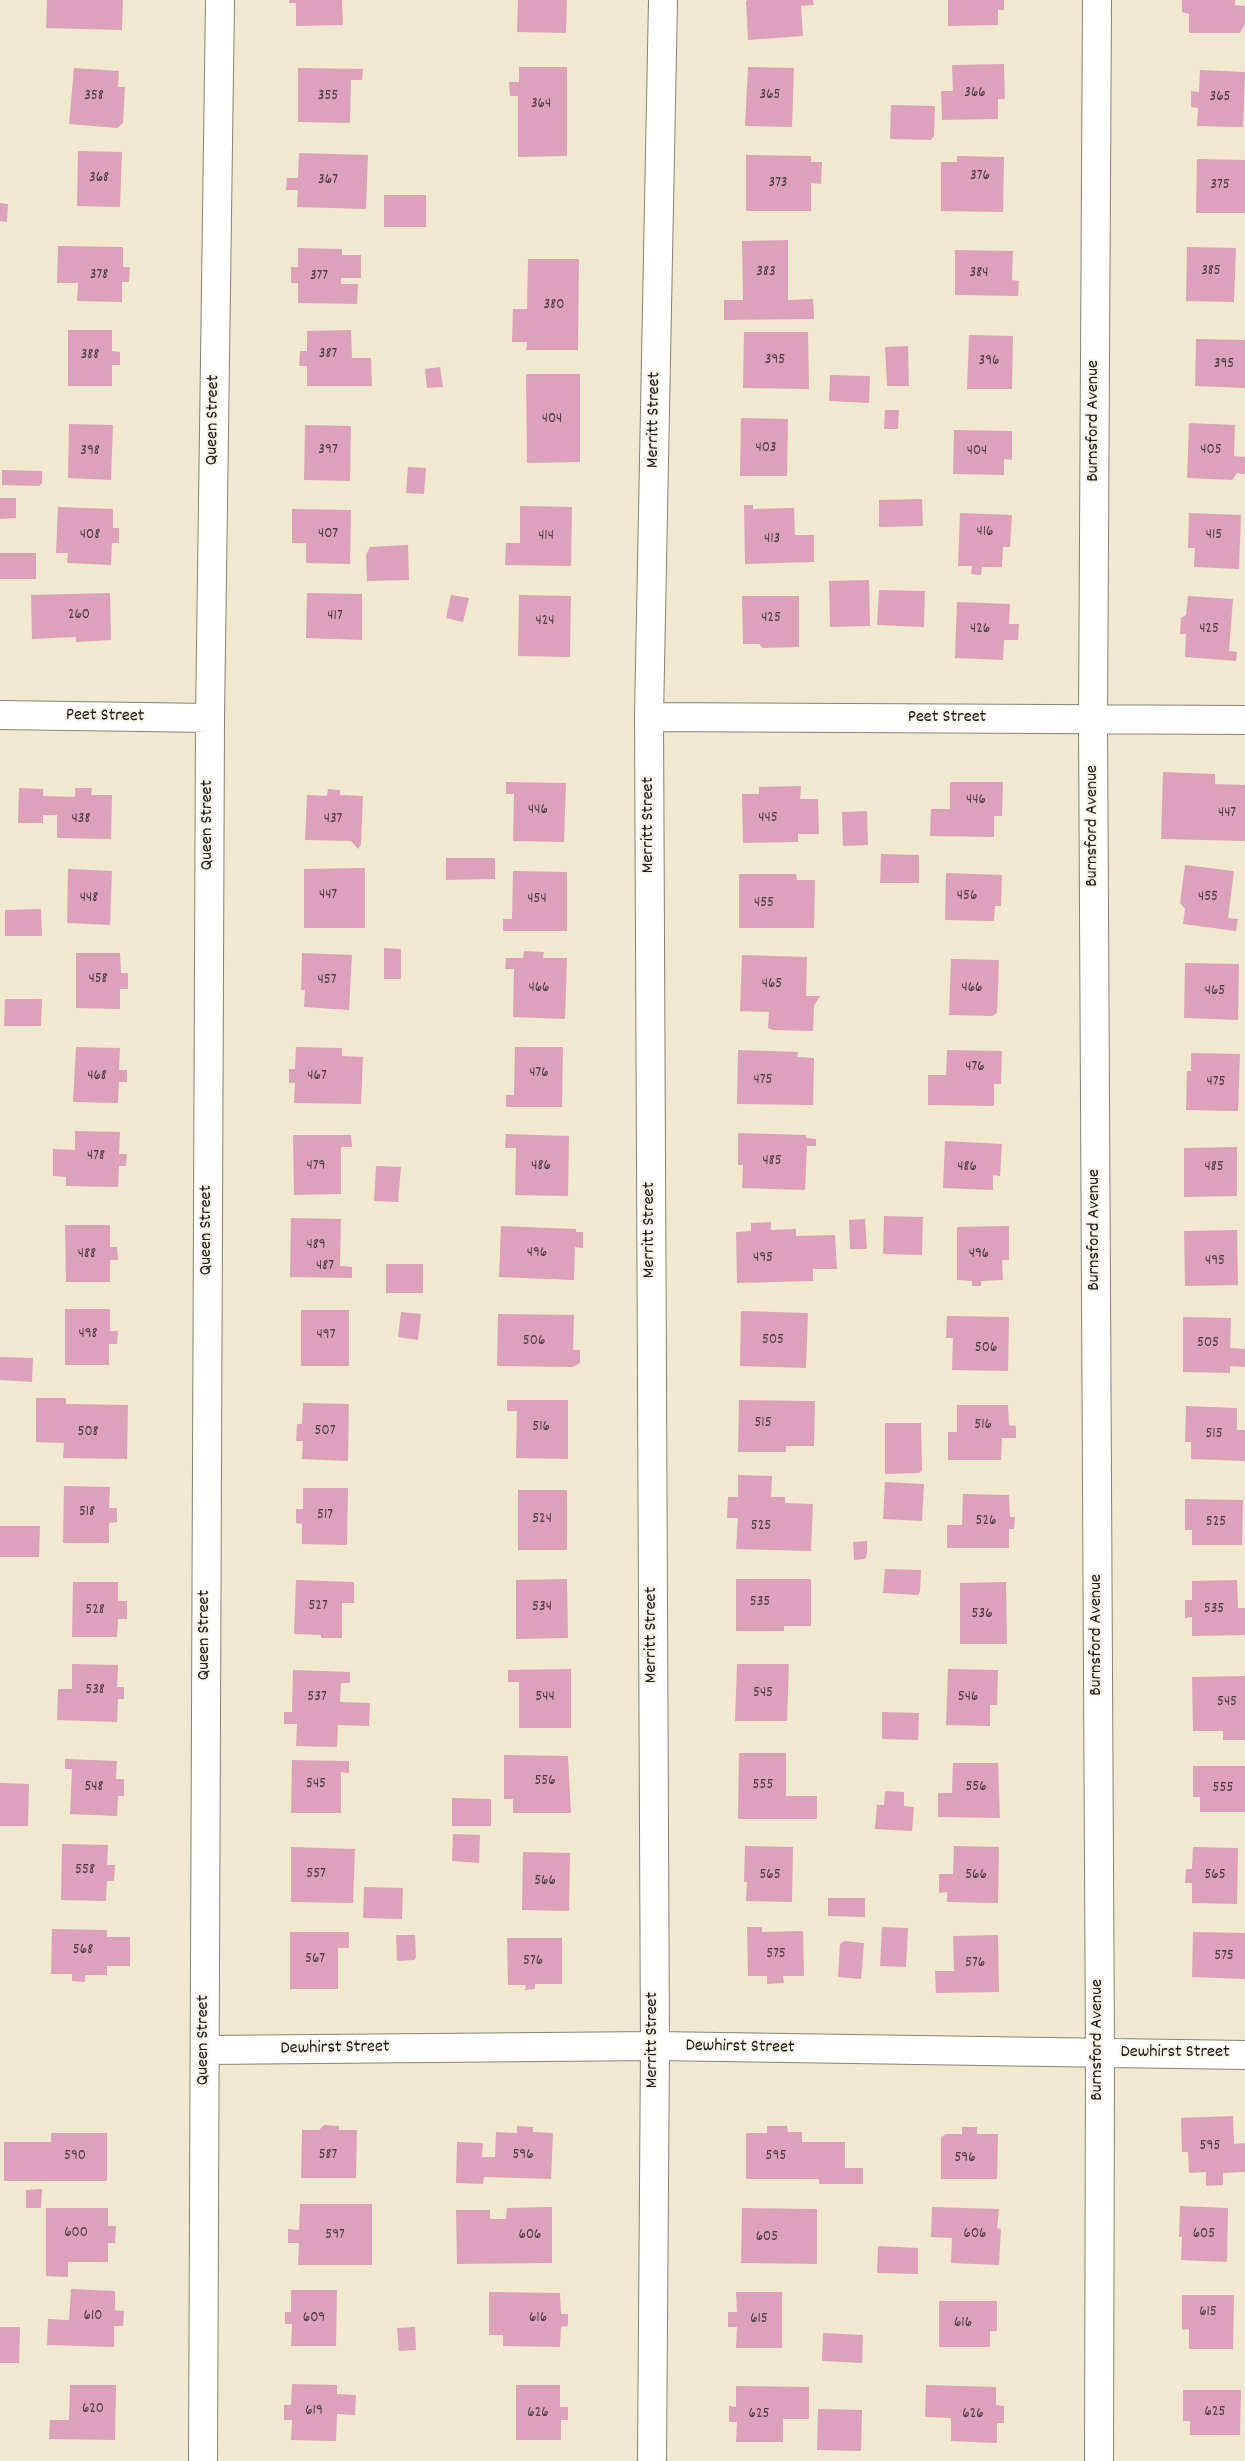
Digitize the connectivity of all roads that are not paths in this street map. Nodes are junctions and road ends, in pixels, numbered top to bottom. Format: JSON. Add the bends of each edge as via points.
{"nodes":[{"id":1,"x":220,"y":0,"type":"edge"},
{"id":2,"x":662,"y":0,"type":"edge"},
{"id":3,"x":1098,"y":0,"type":"edge"},
{"id":4,"x":0,"y":715,"type":"edge"},
{"id":5,"x":649,"y":717,"type":"junction"},
{"id":6,"x":210,"y":718,"type":"junction"},
{"id":7,"x":1093,"y":719,"type":"junction"},
{"id":8,"x":1245,"y":720,"type":"edge"},
{"id":9,"x":655,"y":2046,"type":"junction"},
{"id":10,"x":205,"y":2050,"type":"junction"},
{"id":11,"x":1100,"y":2054,"type":"junction"},
{"id":12,"x":1245,"y":2055,"type":"edge"},
{"id":13,"x":203,"y":2461,"type":"edge"},
{"id":14,"x":652,"y":2461,"type":"edge"},
{"id":15,"x":1099,"y":2461,"type":"edge"}],
"edges":[{"from":1,"to":6,"type":"street","name":"Queen Street"},
{"from":2,"to":5,"type":"street","name":"Merritt Street"},
{"from":3,"to":7,"type":"street","name":"Burnsford Avenue"},
{"from":4,"to":6,"type":"street","name":"Peet Street"},
{"from":5,"to":7,"type":"street","name":"Peet Street"},
{"from":5,"to":9,"type":"street","name":"Merritt Street"},
{"from":6,"to":10,"type":"street","name":"Queen Street"},
{"from":7,"to":8,"type":"street","name":"Peet Street"},
{"from":7,"to":11,"type":"street","name":"Burnsford Avenue"},
{"from":9,"to":10,"type":"street","name":"Dewhirst Street"},
{"from":9,"to":11,"type":"street","name":"Dewhirst Street"},
{"from":9,"to":14,"type":"street","name":"Merritt Street"},
{"from":10,"to":13,"type":"street","name":"Queen Street"},
{"from":11,"to":12,"type":"street","name":"Dewhirst Street"},
{"from":11,"to":15,"type":"street","name":"Burnsford Avenue"}]}
